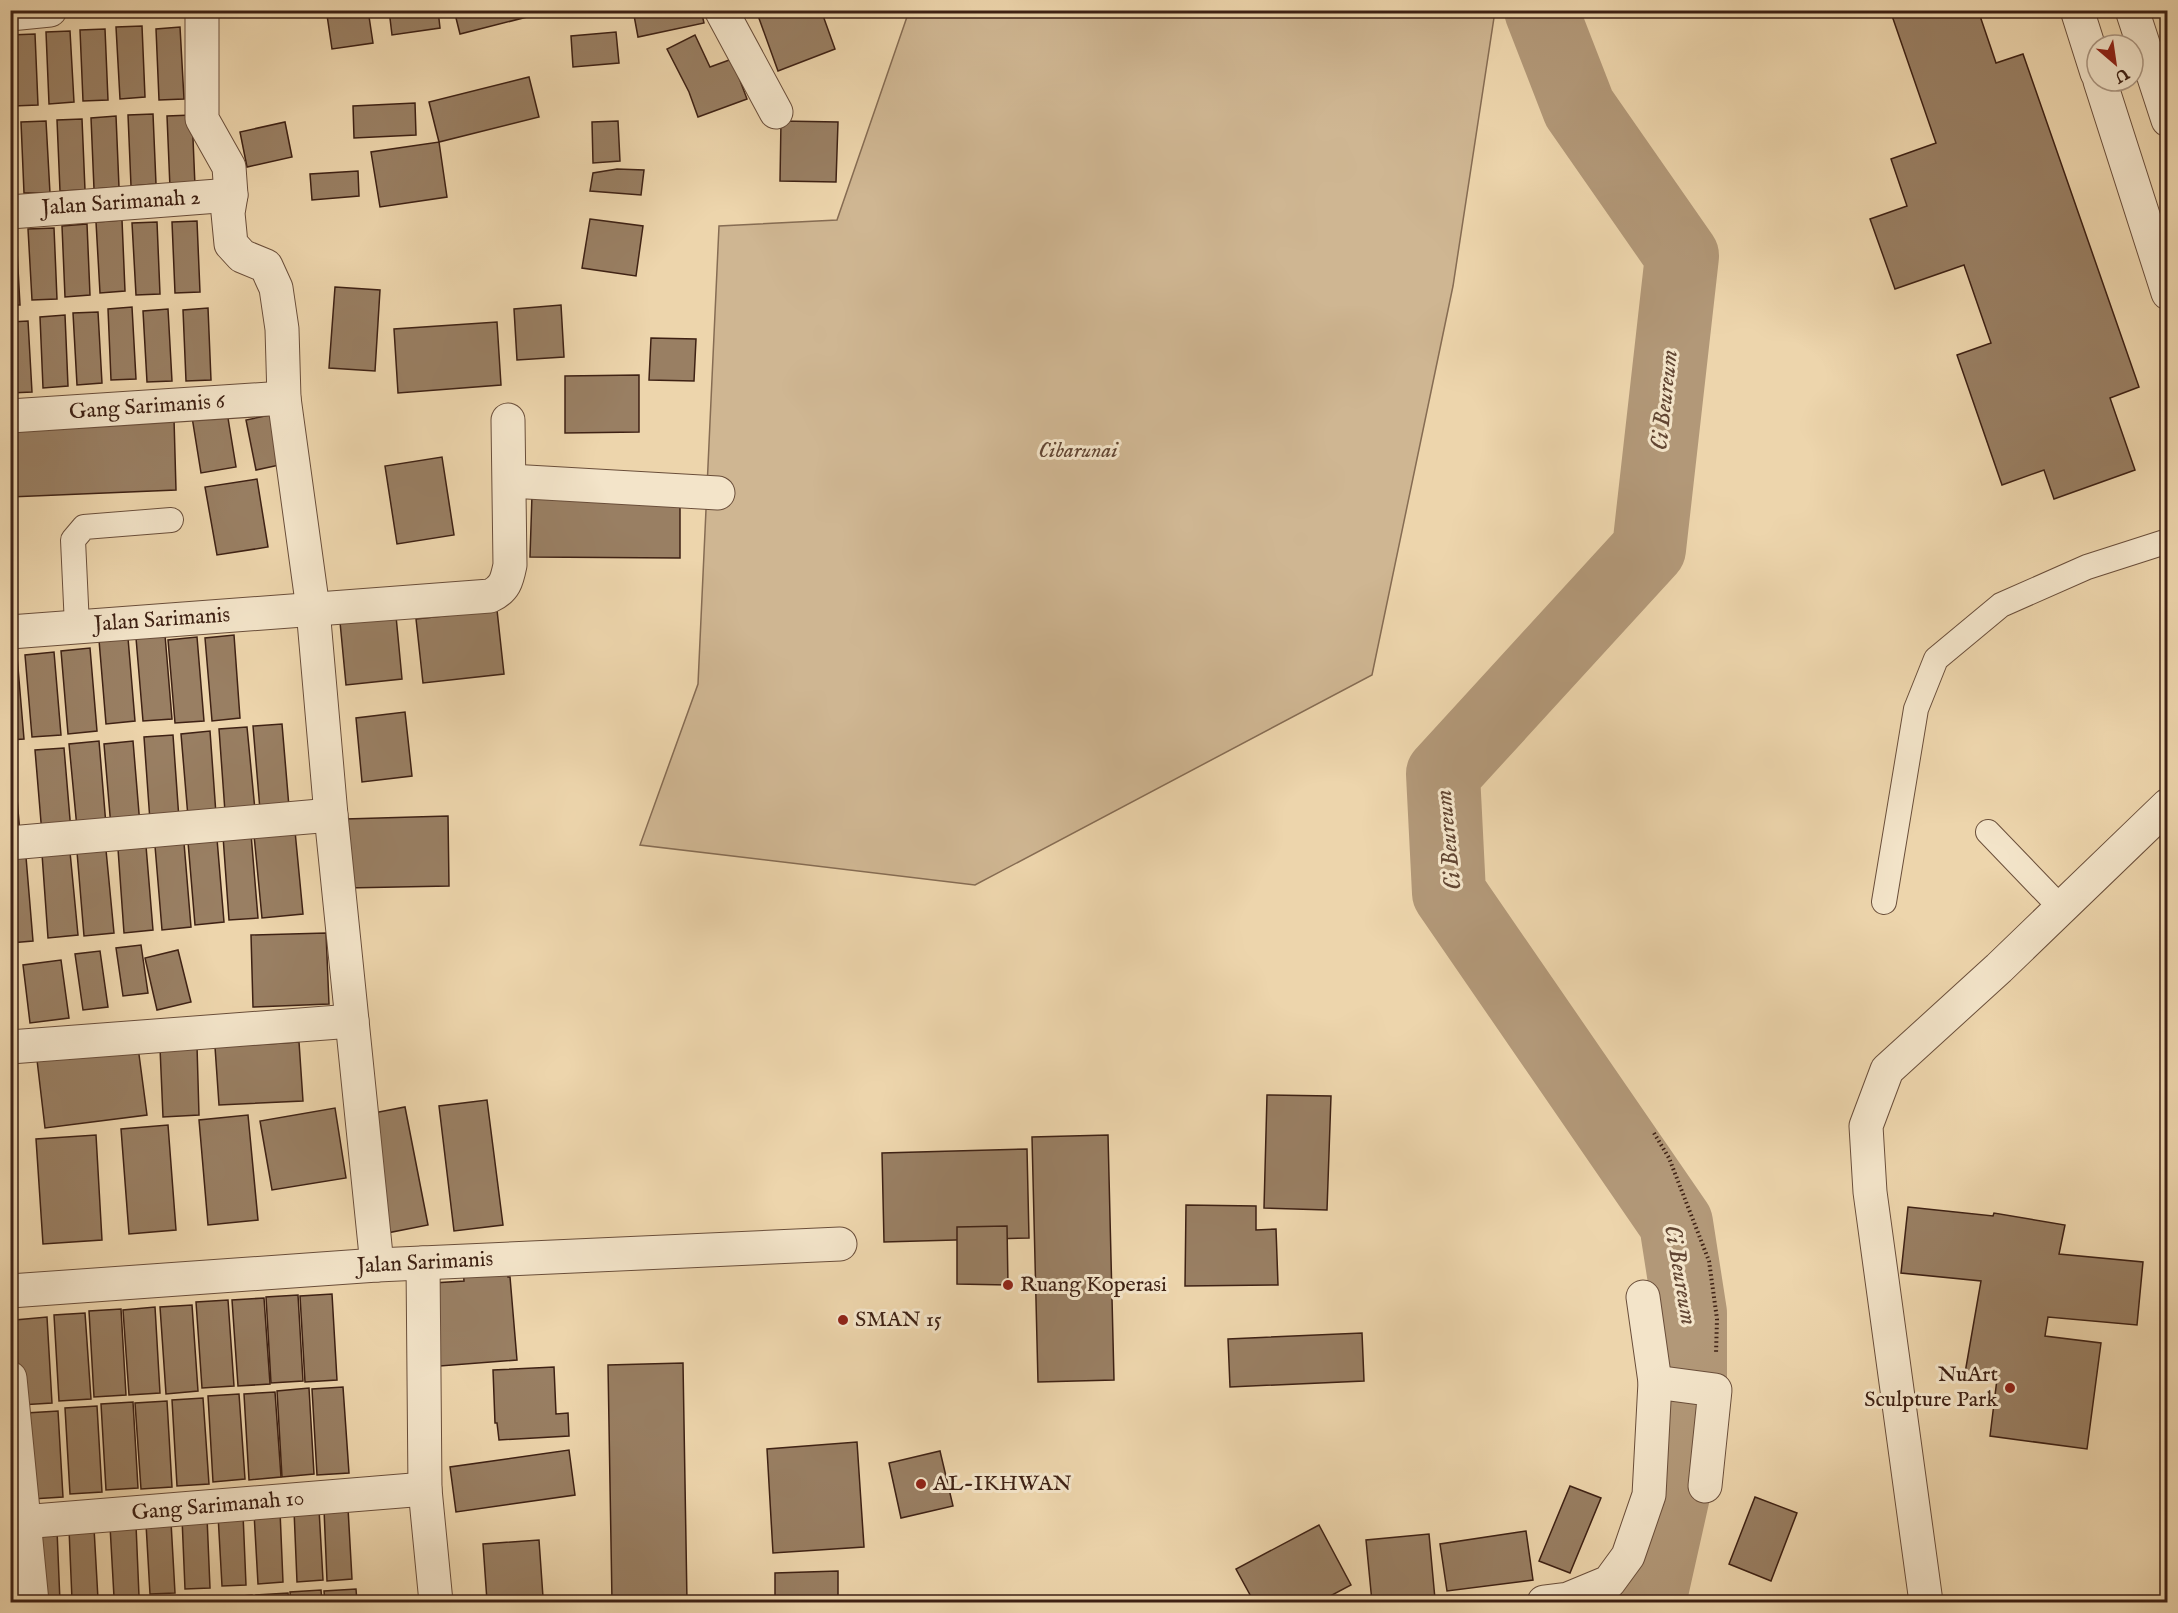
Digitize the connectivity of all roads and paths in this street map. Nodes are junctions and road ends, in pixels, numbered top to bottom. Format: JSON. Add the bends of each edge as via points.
{"nodes":[{"id":1,"x":50,"y":10,"type":"edge"},
{"id":2,"x":202,"y":10,"type":"edge"},
{"id":3,"x":721,"y":10,"type":"edge"},
{"id":4,"x":2077,"y":10,"type":"edge"},
{"id":5,"x":2132,"y":10,"type":"edge"},
{"id":6,"x":10,"y":14,"type":"edge"},
{"id":7,"x":2085,"y":35,"type":"edge"},
{"id":8,"x":2104,"y":93,"type":"edge"},
{"id":9,"x":776,"y":112,"type":"dead end"},
{"id":10,"x":2165,"y":113,"type":"edge"},
{"id":11,"x":2112,"y":122,"type":"junction"},
{"id":12,"x":231,"y":195,"type":"junction"},
{"id":13,"x":10,"y":212,"type":"edge"},
{"id":14,"x":2168,"y":292,"type":"edge"},
{"id":15,"x":284,"y":398,"type":"junction"},
{"id":16,"x":10,"y":416,"type":"edge"},
{"id":17,"x":508,"y":420,"type":"dead end"},
{"id":18,"x":510,"y":482,"type":"junction"},
{"id":19,"x":718,"y":493,"type":"dead end"},
{"id":20,"x":171,"y":520,"type":"dead end"},
{"id":21,"x":2168,"y":541,"type":"edge"},
{"id":22,"x":313,"y":609,"type":"junction"},
{"id":23,"x":77,"y":626,"type":"junction"},
{"id":24,"x":10,"y":632,"type":"edge"},
{"id":25,"x":2168,"y":805,"type":"edge"},
{"id":26,"x":331,"y":815,"type":"junction"},
{"id":27,"x":1988,"y":832,"type":"dead end"},
{"id":28,"x":10,"y":843,"type":"edge"},
{"id":29,"x":1884,"y":902,"type":"dead end"},
{"id":30,"x":2062,"y":909,"type":"junction"},
{"id":31,"x":352,"y":1021,"type":"junction"},
{"id":32,"x":10,"y":1047,"type":"edge"},
{"id":33,"x":1654,"y":1133,"type":"dead end"},
{"id":34,"x":840,"y":1244,"type":"dead end"},
{"id":35,"x":423,"y":1263,"type":"junction"},
{"id":36,"x":377,"y":1265,"type":"junction"},
{"id":37,"x":10,"y":1291,"type":"edge"},
{"id":38,"x":1643,"y":1297,"type":"dead end"},
{"id":39,"x":10,"y":1378,"type":"edge"},
{"id":40,"x":1686,"y":1387,"type":"junction"},
{"id":41,"x":1705,"y":1486,"type":"dead end"},
{"id":42,"x":425,"y":1489,"type":"junction"},
{"id":43,"x":17,"y":1523,"type":"edge"},
{"id":44,"x":32,"y":1602,"type":"edge"},
{"id":45,"x":436,"y":1602,"type":"edge"},
{"id":46,"x":1544,"y":1602,"type":"edge"},
{"id":47,"x":1926,"y":1602,"type":"edge"}],
"edges":[{"from":1,"to":6,"type":"street"},
{"from":2,"to":12,"type":"street","via":[[202,119],[229,167]]},
{"from":3,"to":9,"type":"street"},
{"from":4,"to":7,"type":"street"},
{"from":5,"to":10,"type":"street"},
{"from":8,"to":11,"type":"street"},
{"from":10,"to":11,"type":"street"},
{"from":11,"to":14,"type":"street"},
{"from":12,"to":13,"type":"street","name":"Jalan Sarimanah 2"},
{"from":12,"to":15,"type":"street","via":[[231,244],[242,256],[266,266],[276,288],[282,329]]},
{"from":15,"to":16,"type":"street","name":"Gang Sarimanis 6"},
{"from":15,"to":22,"type":"street"},
{"from":17,"to":18,"type":"street"},
{"from":18,"to":19,"type":"street"},
{"from":18,"to":22,"type":"street","name":"Jalan Sarimanis","via":[[510,565],[506,584],[499,591],[490,596]]},
{"from":20,"to":23,"type":"lane","via":[[84,527],[74,540]]},
{"from":21,"to":29,"type":"lane","via":[[2087,567],[2001,605],[1936,659],[1916,709]]},
{"from":22,"to":23,"type":"street","name":"Jalan Sarimanis"},
{"from":22,"to":26,"type":"street"},
{"from":23,"to":24,"type":"street","name":"Jalan Sarimanis"},
{"from":25,"to":30,"type":"street"},
{"from":26,"to":28,"type":"street"},
{"from":26,"to":31,"type":"street"},
{"from":27,"to":30,"type":"lane"},
{"from":30,"to":47,"type":"street","via":[[1887,1070],[1866,1126],[1870,1192]]},
{"from":31,"to":32,"type":"street"},
{"from":31,"to":36,"type":"street"},
{"from":33,"to":40,"type":"path","via":[[1669,1158],[1709,1261],[1717,1319]]},
{"from":34,"to":35,"type":"street","name":"Jalan Sarimanis"},
{"from":35,"to":36,"type":"street","name":"Jalan Sarimanis"},
{"from":35,"to":42,"type":"street"},
{"from":36,"to":37,"type":"street","name":"Jalan Sarimanis"},
{"from":38,"to":40,"type":"street"},
{"from":39,"to":43,"type":"street"},
{"from":40,"to":41,"type":"street"},
{"from":40,"to":46,"type":"street","via":[[1628,1556],[1609,1582],[1568,1599]]},
{"from":42,"to":43,"type":"street","name":"Gang Sarimanah 10"},
{"from":42,"to":45,"type":"street"},
{"from":43,"to":44,"type":"street"}]}
